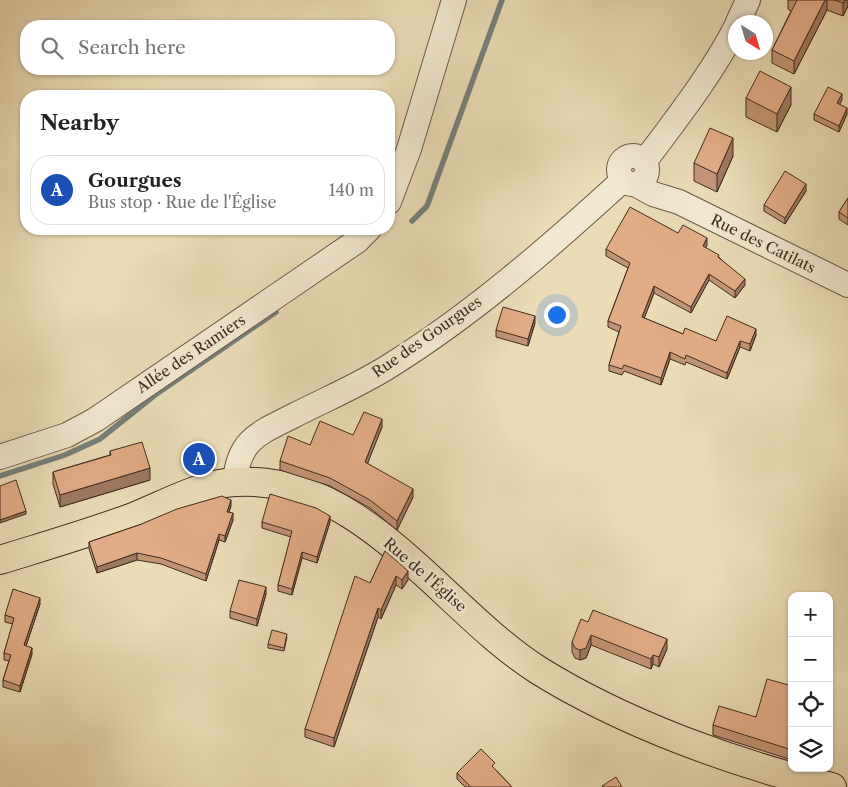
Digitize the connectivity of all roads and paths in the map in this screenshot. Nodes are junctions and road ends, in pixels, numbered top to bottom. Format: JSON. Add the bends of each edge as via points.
{"nodes":[{"id":1,"x":454,"y":0,"type":"edge"},
{"id":2,"x":748,"y":0,"type":"edge"},
{"id":3,"x":741,"y":15,"type":"edge"},
{"id":4,"x":728,"y":42,"type":"edge"},
{"id":5,"x":637,"y":174,"type":"junction"},
{"id":6,"x":395,"y":186,"type":"edge"},
{"id":7,"x":362,"y":235,"type":"edge"},
{"id":8,"x":848,"y":285,"type":"edge"},
{"id":9,"x":0,"y":457,"type":"edge"},
{"id":10,"x":235,"y":482,"type":"junction"},
{"id":11,"x":0,"y":560,"type":"edge"},
{"id":12,"x":832,"y":787,"type":"edge"}],
"edges":[{"from":1,"to":6,"type":"street"},
{"from":2,"to":3,"type":"street"},
{"from":4,"to":5,"type":"street","name":"Rue des Gourgues"},
{"from":5,"to":8,"type":"street","name":"Rue des Catilats","via":[[653,194],[679,202]]},
{"from":5,"to":10,"type":"street","name":"Rue des Gourgues","via":[[443,330],[376,374],[263,431],[250,442],[237,462]]},
{"from":7,"to":9,"type":"street","name":"Allée des Ramiers","via":[[95,420],[67,435]]},
{"from":10,"to":11,"type":"main road","name":"Rue de l'Église","via":[[212,486],[122,521]]},
{"from":10,"to":12,"type":"main road","name":"Rue de l'Église","via":[[269,483],[291,489],[339,509],[368,526],[502,643],[574,691],[667,734],[718,753]]}]}
